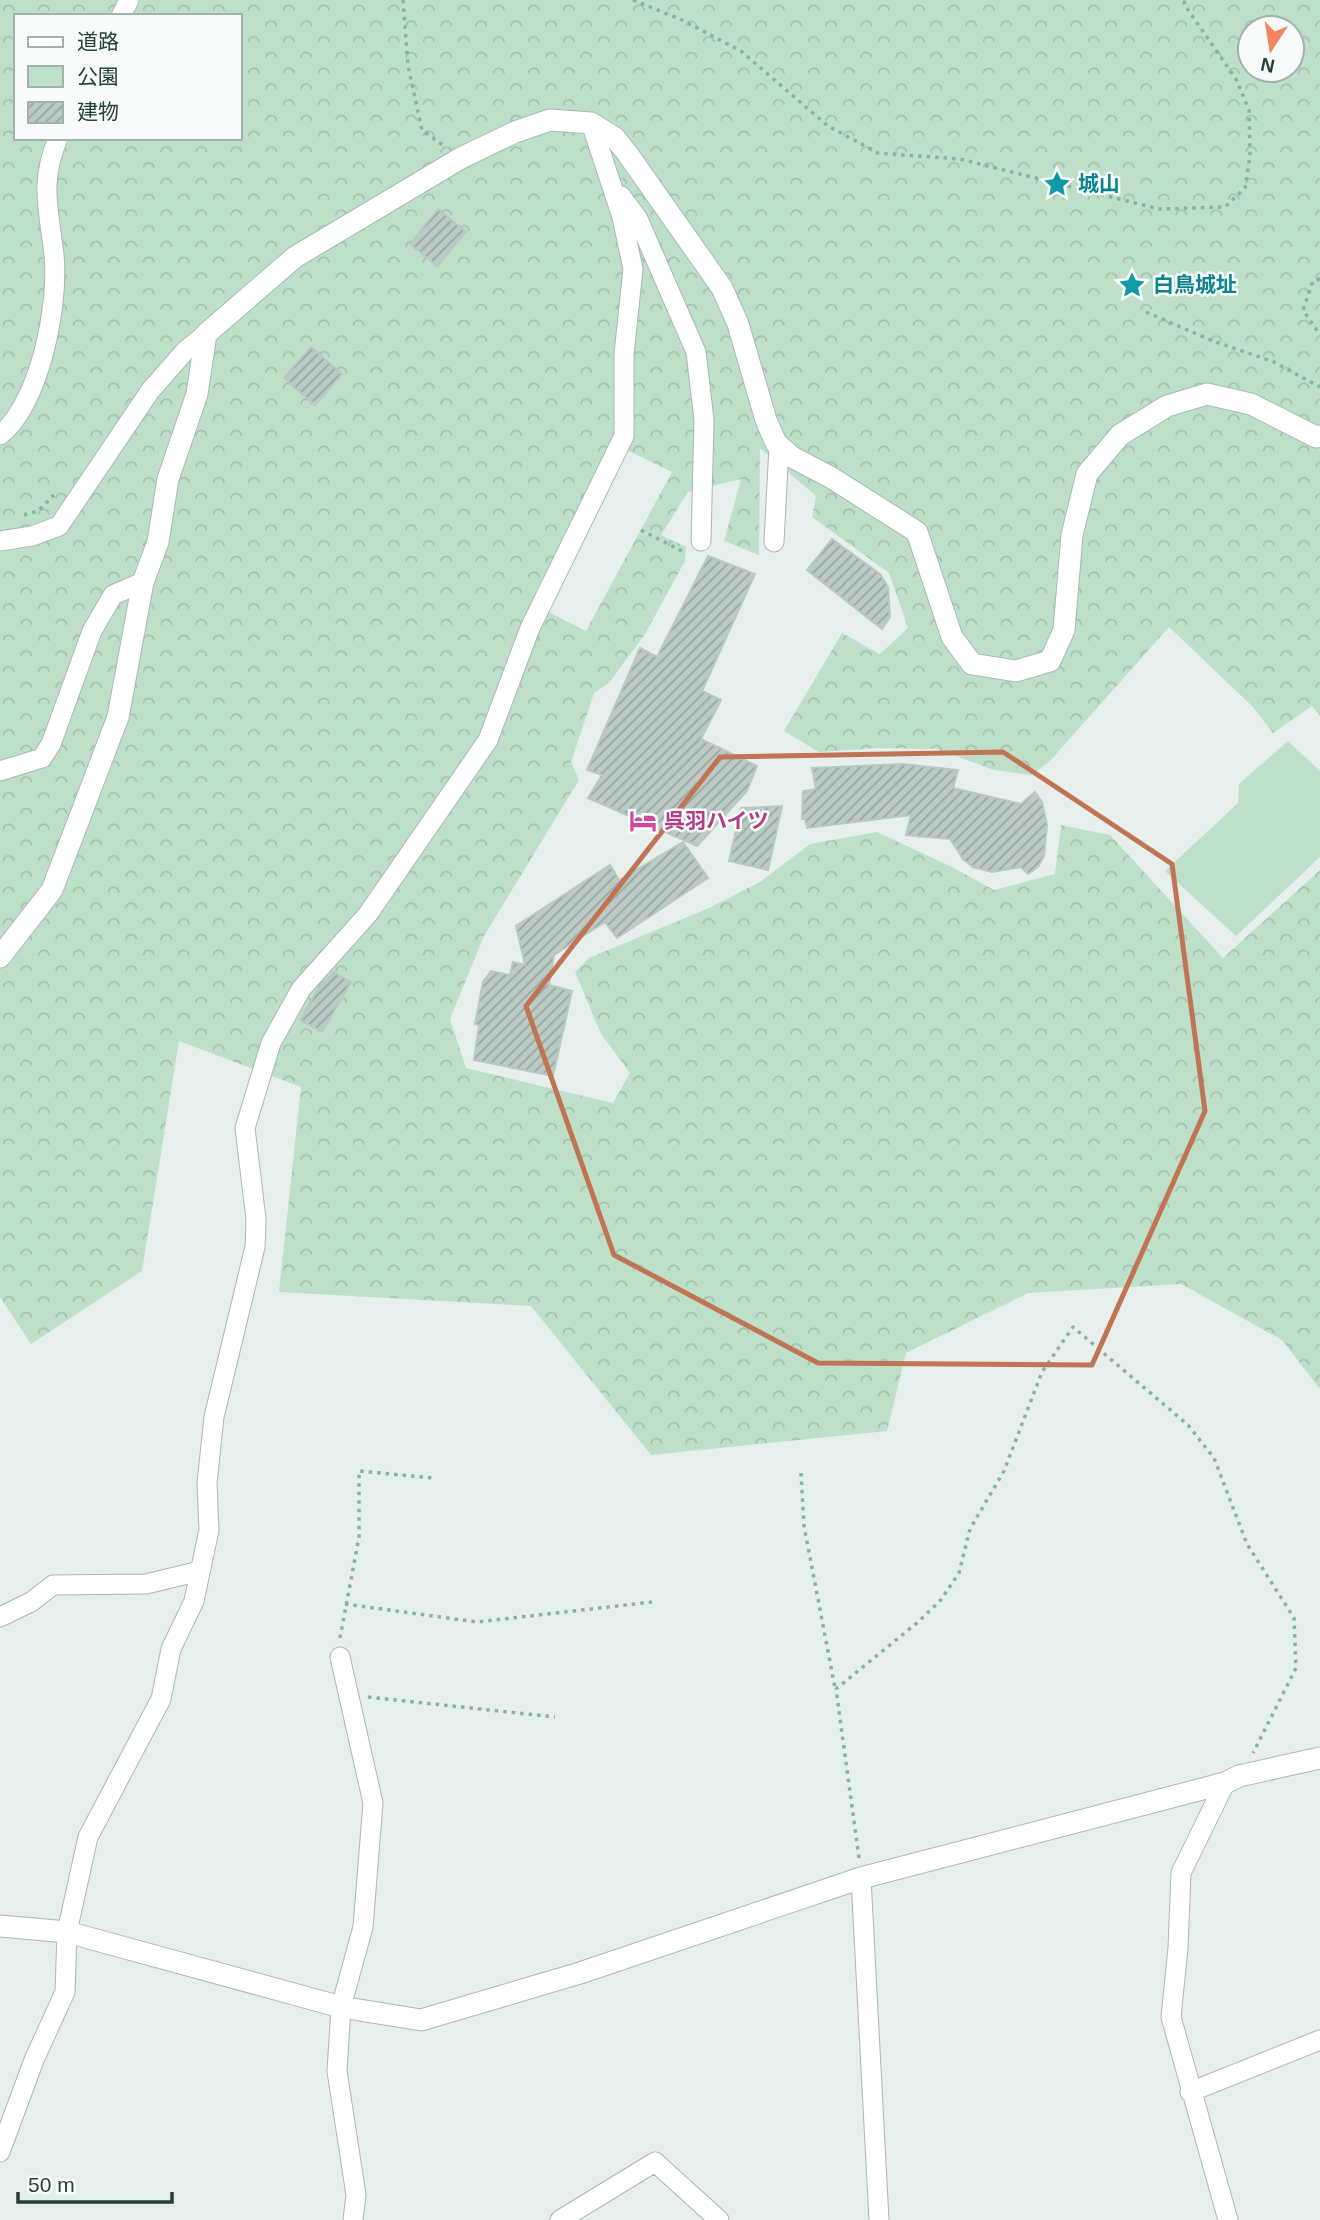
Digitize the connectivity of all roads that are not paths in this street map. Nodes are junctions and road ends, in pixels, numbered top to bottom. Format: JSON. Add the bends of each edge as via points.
{"nodes":[{"id":1,"x":591,"y":123,"type":"junction"},
{"id":2,"x":57,"y":140,"type":"edge"},
{"id":3,"x":610,"y":181,"type":"junction"},
{"id":4,"x":206,"y":334,"type":"junction"},
{"id":5,"x":0,"y":435,"type":"edge"},
{"id":6,"x":1320,"y":436,"type":"edge"},
{"id":7,"x":779,"y":446,"type":"junction"},
{"id":8,"x":0,"y":541,"type":"edge"},
{"id":9,"x":774,"y":542,"type":"dead end"},
{"id":10,"x":697,"y":549,"type":"road end"},
{"id":11,"x":143,"y":583,"type":"junction"},
{"id":12,"x":0,"y":771,"type":"edge"},
{"id":13,"x":0,"y":957,"type":"edge"},
{"id":14,"x":200,"y":1571,"type":"junction"},
{"id":15,"x":0,"y":1617,"type":"edge"},
{"id":16,"x":340,"y":1657,"type":"road end"},
{"id":17,"x":1320,"y":1758,"type":"edge"},
{"id":18,"x":1232,"y":1780,"type":"junction"},
{"id":19,"x":862,"y":1878,"type":"junction"},
{"id":20,"x":0,"y":1926,"type":"edge"},
{"id":21,"x":67,"y":1932,"type":"junction"},
{"id":22,"x":341,"y":2007,"type":"junction"},
{"id":23,"x":1320,"y":2040,"type":"edge"},
{"id":24,"x":1190,"y":2092,"type":"junction"},
{"id":25,"x":0,"y":2152,"type":"edge"},
{"id":26,"x":353,"y":2220,"type":"edge"},
{"id":27,"x":560,"y":2220,"type":"edge"},
{"id":28,"x":719,"y":2220,"type":"edge"},
{"id":29,"x":879,"y":2220,"type":"edge"},
{"id":30,"x":1228,"y":2220,"type":"edge"}],
"edges":[{"from":1,"to":3,"type":"street"},
{"from":1,"to":4,"type":"street","via":[[550,120],[461,158],[295,257]]},
{"from":1,"to":7,"type":"street","via":[[615,138],[627,153],[722,288]]},
{"from":2,"to":5,"type":"street","via":[[46,180],[54,280],[41,363],[20,416]]},
{"from":3,"to":10,"type":"street","via":[[638,219],[696,352],[704,420]]},
{"from":3,"to":14,"type":"street","via":[[633,269],[624,354],[624,436],[530,628],[488,740],[368,914],[301,989],[271,1043],[246,1128],[255,1247],[214,1417],[207,1483],[209,1530]]},
{"from":4,"to":8,"type":"street","via":[[150,391],[59,526]]},
{"from":4,"to":11,"type":"street","via":[[197,394],[168,479],[158,542]]},
{"from":6,"to":7,"type":"street","via":[[1251,404],[1207,394],[1167,405],[1120,435],[1087,474],[1072,535],[1064,630],[1050,661],[1016,671],[972,664],[952,637],[917,532]]},
{"from":7,"to":9,"type":"street"},
{"from":11,"to":12,"type":"street","via":[[113,595],[92,631],[42,758]]},
{"from":11,"to":13,"type":"street","via":[[118,718],[81,817],[52,890]]},
{"from":14,"to":15,"type":"street","via":[[146,1584],[53,1585]]},
{"from":14,"to":21,"type":"street","via":[[194,1601],[171,1650],[162,1699],[88,1837]]},
{"from":16,"to":22,"type":"street","via":[[373,1804],[363,1927]]},
{"from":17,"to":18,"type":"street"},
{"from":18,"to":19,"type":"street"},
{"from":18,"to":24,"type":"street","via":[[1181,1873],[1171,2017]]},
{"from":19,"to":22,"type":"street","via":[[460,2011],[421,2020]]},
{"from":19,"to":29,"type":"street"},
{"from":20,"to":21,"type":"street"},
{"from":21,"to":22,"type":"street"},
{"from":21,"to":25,"type":"street","via":[[65,1992]]},
{"from":22,"to":26,"type":"street","via":[[337,2071],[356,2195]]},
{"from":23,"to":24,"type":"street"},
{"from":24,"to":30,"type":"street"},
{"from":27,"to":28,"type":"street","via":[[655,2162]]}]}
